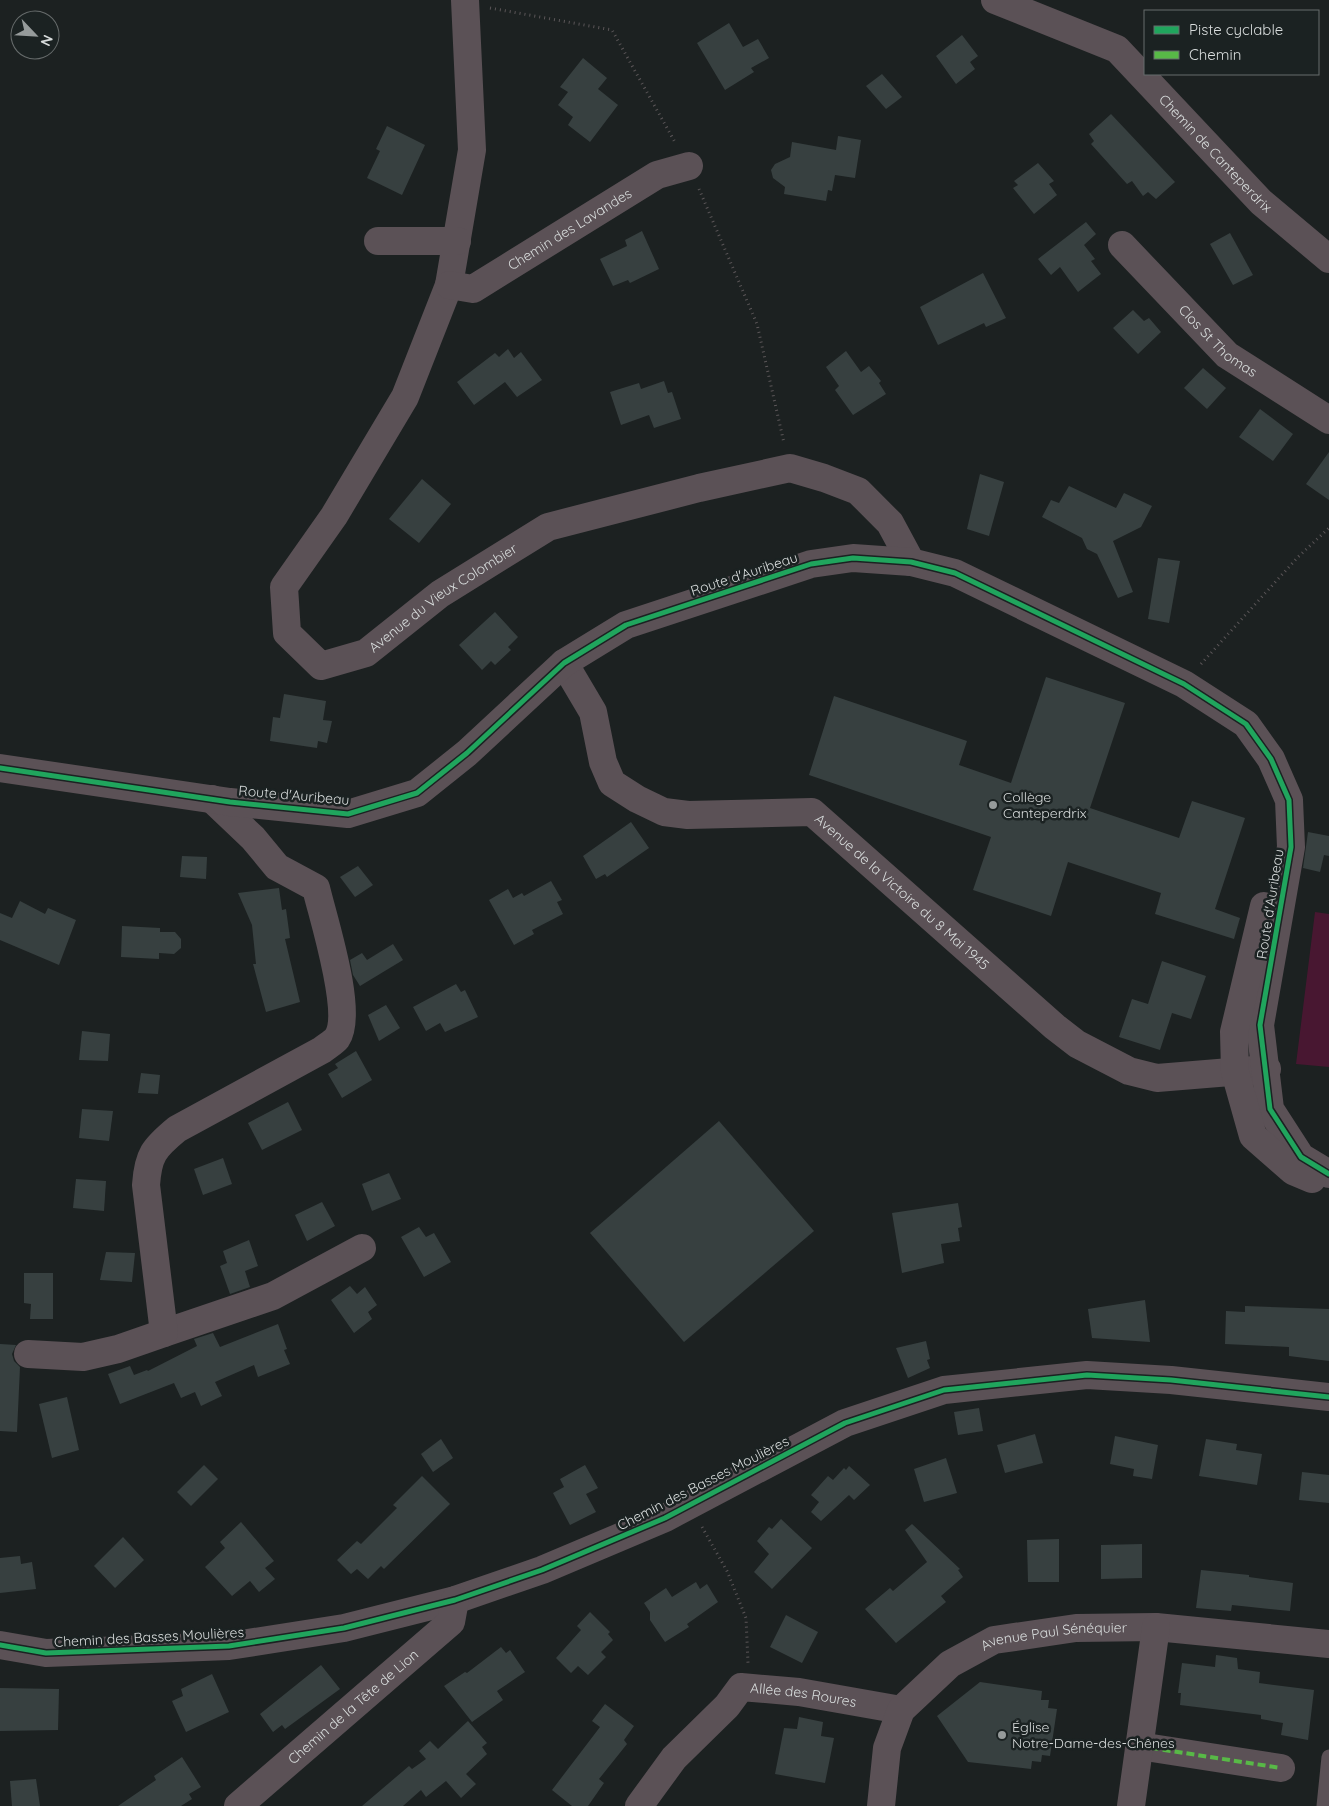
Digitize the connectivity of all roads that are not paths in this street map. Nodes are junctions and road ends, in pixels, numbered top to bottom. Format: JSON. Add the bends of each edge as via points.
{"nodes":[{"id":1,"x":465,"y":0,"type":"edge"},
{"id":2,"x":995,"y":0,"type":"edge"},
{"id":3,"x":689,"y":166,"type":"dead end"},
{"id":4,"x":378,"y":241,"type":"dead end"},
{"id":5,"x":457,"y":241,"type":"junction"},
{"id":6,"x":1122,"y":246,"type":"dead end"},
{"id":7,"x":1329,"y":259,"type":"edge"},
{"id":8,"x":449,"y":285,"type":"junction"},
{"id":9,"x":1329,"y":420,"type":"edge"},
{"id":10,"x":912,"y":562,"type":"junction"},
{"id":11,"x":564,"y":663,"type":"junction"},
{"id":12,"x":0,"y":768,"type":"edge"},
{"id":13,"x":212,"y":799,"type":"junction"},
{"id":14,"x":1289,"y":800,"type":"junction"},
{"id":15,"x":1267,"y":1069,"type":"junction"},
{"id":16,"x":1236,"y":1072,"type":"junction"},
{"id":17,"x":1329,"y":1174,"type":"edge"},
{"id":18,"x":1329,"y":1187,"type":"edge"},
{"id":19,"x":362,"y":1248,"type":"dead end"},
{"id":20,"x":164,"y":1333,"type":"junction"},
{"id":21,"x":28,"y":1354,"type":"dead end"},
{"id":22,"x":1329,"y":1397,"type":"edge"},
{"id":23,"x":454,"y":1600,"type":"junction"},
{"id":24,"x":1156,"y":1627,"type":"junction"},
{"id":25,"x":1329,"y":1644,"type":"edge"},
{"id":26,"x":0,"y":1645,"type":"edge"},
{"id":27,"x":901,"y":1710,"type":"junction"},
{"id":28,"x":1139,"y":1746,"type":"junction"},
{"id":29,"x":1329,"y":1757,"type":"edge"},
{"id":30,"x":1280,"y":1768,"type":"dead end"},
{"id":31,"x":238,"y":1806,"type":"edge"},
{"id":32,"x":639,"y":1806,"type":"edge"},
{"id":33,"x":881,"y":1806,"type":"edge"},
{"id":34,"x":1131,"y":1806,"type":"edge"},
{"id":35,"x":1324,"y":1806,"type":"edge"}],
"edges":[{"from":1,"to":5,"type":"street","name":"Avenue du Vieux Colombier","via":[[472,150]]},
{"from":2,"to":7,"type":"street","name":"Chemin de Canteperdrix","via":[[1117,49],[1261,202]]},
{"from":3,"to":8,"type":"street","name":"Chemin des Lavandes","via":[[656,175],[473,289]]},
{"from":4,"to":5,"type":"street"},
{"from":5,"to":8,"type":"street","name":"Avenue du Vieux Colombier"},
{"from":6,"to":9,"type":"street","name":"Clos St Thomas","via":[[1227,355]]},
{"from":8,"to":10,"type":"street","name":"Avenue du Vieux Colombier","via":[[405,397],[334,516],[284,587],[288,633],[322,666],[366,653],[440,594],[548,527],[790,468],[858,492],[890,523]]},
{"from":10,"to":11,"type":"street","name":"Route d'Auribeau","via":[[853,558],[812,564],[626,625]]},
{"from":10,"to":14,"type":"street","name":"Route d'Auribeau","via":[[955,573],[1184,684],[1246,724],[1271,758]]},
{"from":11,"to":13,"type":"street","name":"Route d'Auribeau","via":[[467,753],[417,793],[348,814]]},
{"from":11,"to":16,"type":"street","name":"Avenue de la Victoire du 8 Mai 1945","via":[[593,712],[603,762],[612,783],[629,794],[664,812],[688,815],[812,812],[1077,1044],[1129,1072],[1157,1078]]},
{"from":12,"to":13,"type":"street","name":"Route d'Auribeau"},
{"from":13,"to":20,"type":"street","via":[[253,838],[277,868],[316,888],[340,988],[343,1021],[337,1038],[322,1050],[177,1130],[161,1143],[147,1164],[146,1186]]},
{"from":14,"to":15,"type":"street","name":"Route d'Auribeau","via":[[1291,847],[1260,1025]]},
{"from":14,"to":16,"type":"street","name":"Route d'Auribeau","via":[[1234,1032]]},
{"from":15,"to":16,"type":"street","name":"Avenue de la Victoire du 8 Mai 1945"},
{"from":15,"to":17,"type":"street","name":"Route d'Auribeau","via":[[1270,1108],[1301,1157]]},
{"from":16,"to":18,"type":"street","name":"Route d'Auribeau","via":[[1253,1136],[1293,1171]]},
{"from":19,"to":20,"type":"street","via":[[273,1296]]},
{"from":20,"to":21,"type":"street","via":[[118,1350],[83,1357]]},
{"from":22,"to":23,"type":"street","name":"Chemin des Basses Moulières","via":[[1171,1380],[1087,1375],[944,1390],[845,1423],[665,1518],[542,1570]]},
{"from":23,"to":26,"type":"street","name":"Chemin des Basses Moulières","via":[[344,1628],[228,1646],[46,1653]]},
{"from":23,"to":31,"type":"street","name":"Chemin de la Tête de Lion","via":[[451,1622]]},
{"from":24,"to":25,"type":"street","name":"Avenue Paul Sénéquier"},
{"from":24,"to":27,"type":"street","name":"Avenue Paul Sénéquier","via":[[1076,1628],[994,1640],[950,1664]]},
{"from":24,"to":28,"type":"street"},
{"from":27,"to":32,"type":"street","name":"Allée des Roures","via":[[799,1692],[741,1687],[727,1706],[674,1758]]},
{"from":27,"to":33,"type":"street","name":"Avenue Paul Sénéquier","via":[[887,1748]]},
{"from":28,"to":30,"type":"street"},
{"from":28,"to":34,"type":"street"},
{"from":29,"to":35,"type":"lane"}]}
